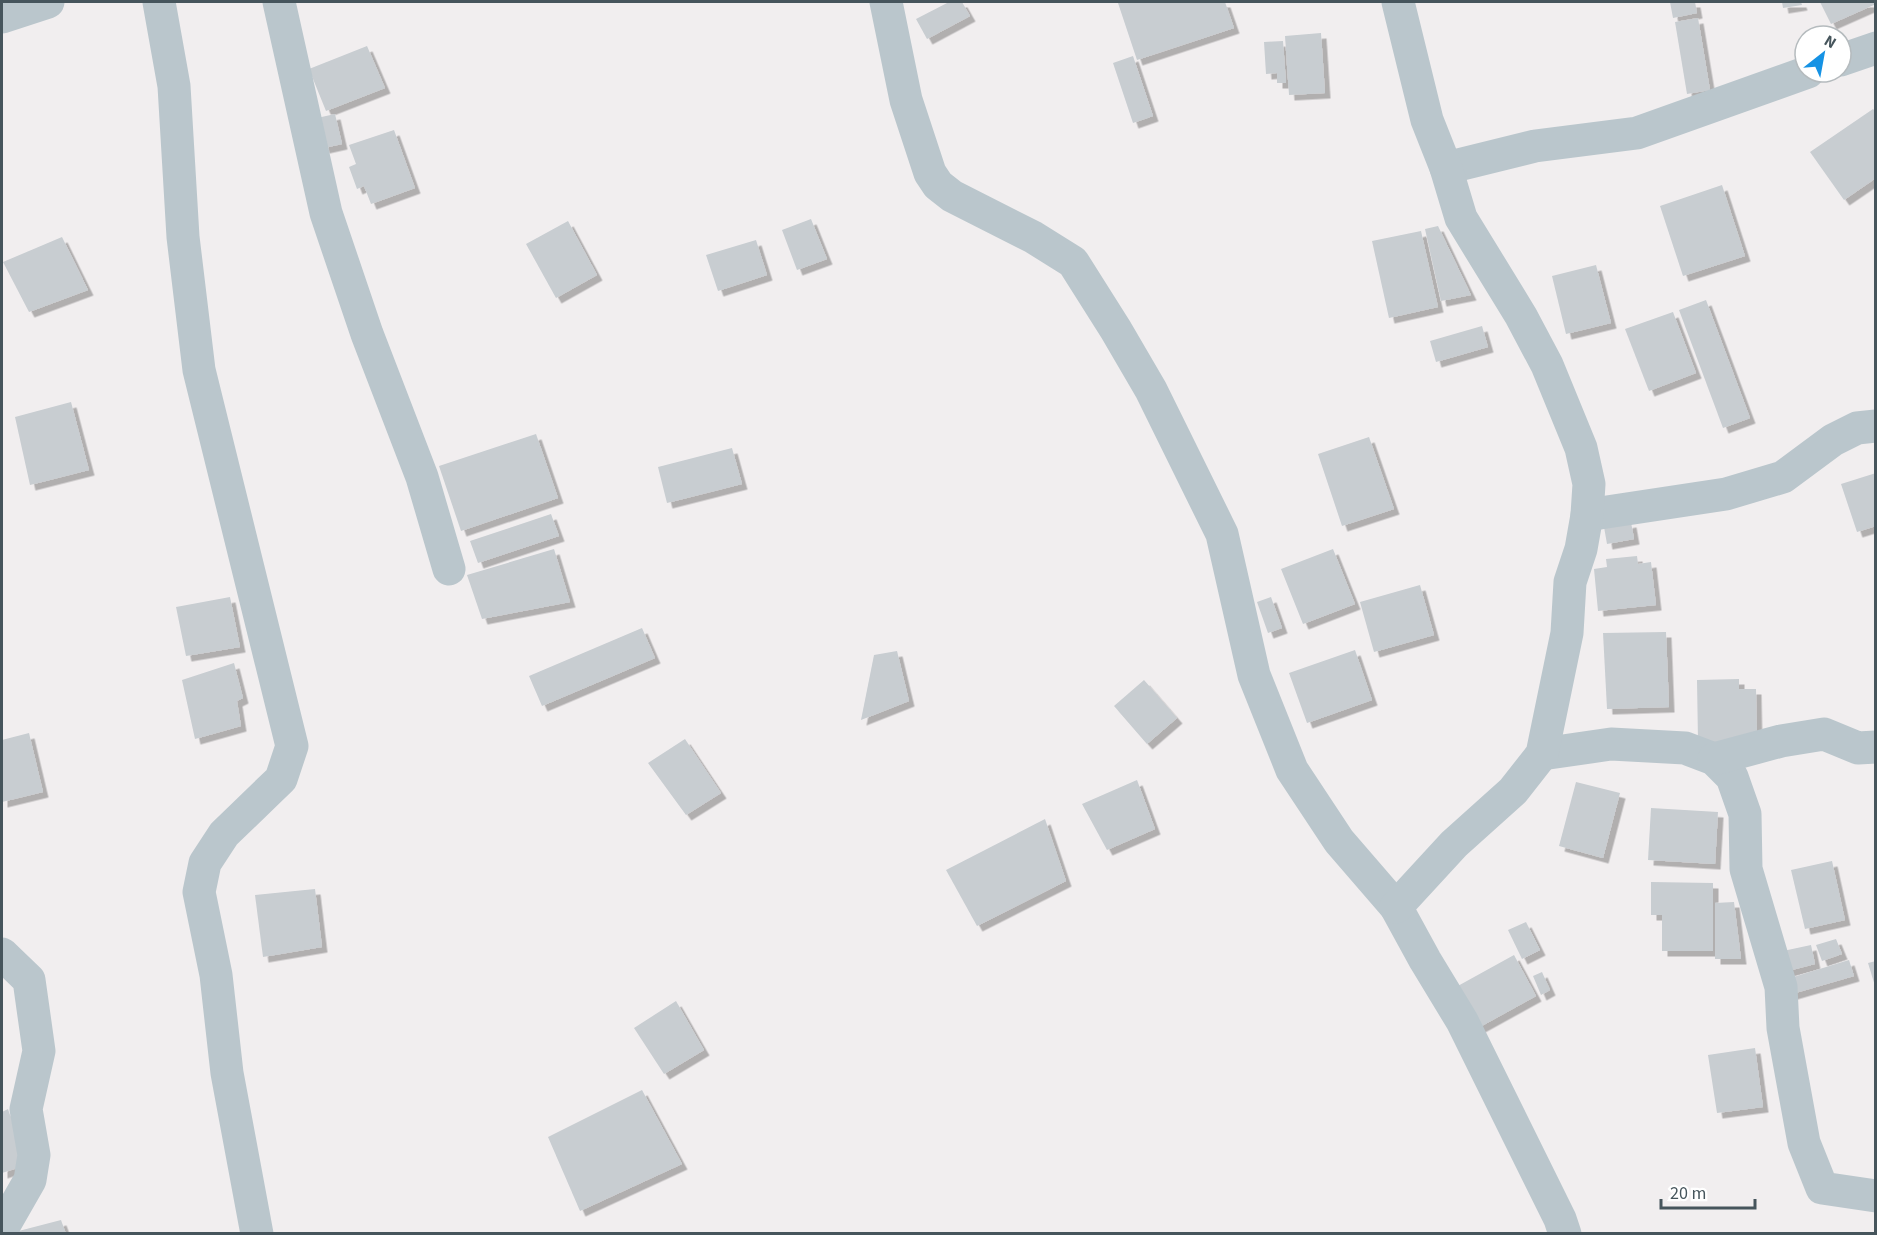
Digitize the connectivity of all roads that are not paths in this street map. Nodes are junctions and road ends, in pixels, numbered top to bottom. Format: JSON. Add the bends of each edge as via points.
{"nodes":[{"id":1,"x":48,"y":2,"type":"edge"},
{"id":2,"x":159,"y":2,"type":"edge"},
{"id":3,"x":279,"y":2,"type":"edge"},
{"id":4,"x":886,"y":2,"type":"edge"},
{"id":5,"x":1398,"y":2,"type":"edge"},
{"id":6,"x":2,"y":17,"type":"edge"},
{"id":7,"x":1875,"y":48,"type":"edge"},
{"id":8,"x":1853,"y":56,"type":"edge"},
{"id":9,"x":1793,"y":77,"type":"edge"},
{"id":10,"x":1446,"y":168,"type":"junction"},
{"id":11,"x":1875,"y":426,"type":"edge"},
{"id":12,"x":1587,"y":515,"type":"junction"},
{"id":13,"x":449,"y":569,"type":"dead end"},
{"id":14,"x":1875,"y":747,"type":"edge"},
{"id":15,"x":1542,"y":754,"type":"junction"},
{"id":16,"x":1714,"y":759,"type":"junction"},
{"id":17,"x":1396,"y":907,"type":"junction"},
{"id":18,"x":2,"y":954,"type":"edge"},
{"id":19,"x":1875,"y":1196,"type":"edge"},
{"id":20,"x":2,"y":1229,"type":"edge"},
{"id":21,"x":257,"y":1233,"type":"edge"},
{"id":22,"x":1565,"y":1233,"type":"edge"}],
"edges":[{"from":1,"to":6,"type":"street"},
{"from":2,"to":21,"type":"street","via":[[174,86],[183,237],[199,370],[292,746],[281,779],[224,834],[205,863],[199,892]]},
{"from":3,"to":13,"type":"street","via":[[326,213],[422,477]]},
{"from":4,"to":17,"type":"street","via":[[906,100],[930,173],[952,196],[1073,261],[1151,390],[1222,534],[1254,675],[1292,770],[1339,841]]},
{"from":5,"to":10,"type":"street","via":[[1427,120]]},
{"from":7,"to":8,"type":"street"},
{"from":9,"to":10,"type":"street","via":[[1637,133],[1535,146]]},
{"from":10,"to":12,"type":"street","via":[[1461,218],[1547,365],[1581,447],[1589,484]]},
{"from":11,"to":12,"type":"street","via":[[1857,428],[1833,440],[1783,477],[1726,494]]},
{"from":12,"to":15,"type":"street","via":[[1570,582],[1567,633]]},
{"from":14,"to":16,"type":"street","via":[[1858,748],[1824,734]]},
{"from":15,"to":16,"type":"street","via":[[1611,744],[1685,747]]},
{"from":15,"to":17,"type":"street","via":[[1513,791],[1454,844]]},
{"from":16,"to":19,"type":"street","via":[[1732,777],[1745,814],[1746,869],[1781,987],[1783,1028],[1804,1143],[1822,1188]]},
{"from":17,"to":22,"type":"street","via":[[1462,1021]]},
{"from":18,"to":20,"type":"street","via":[[29,980],[39,1052],[26,1109],[34,1155],[30,1180]]}]}
